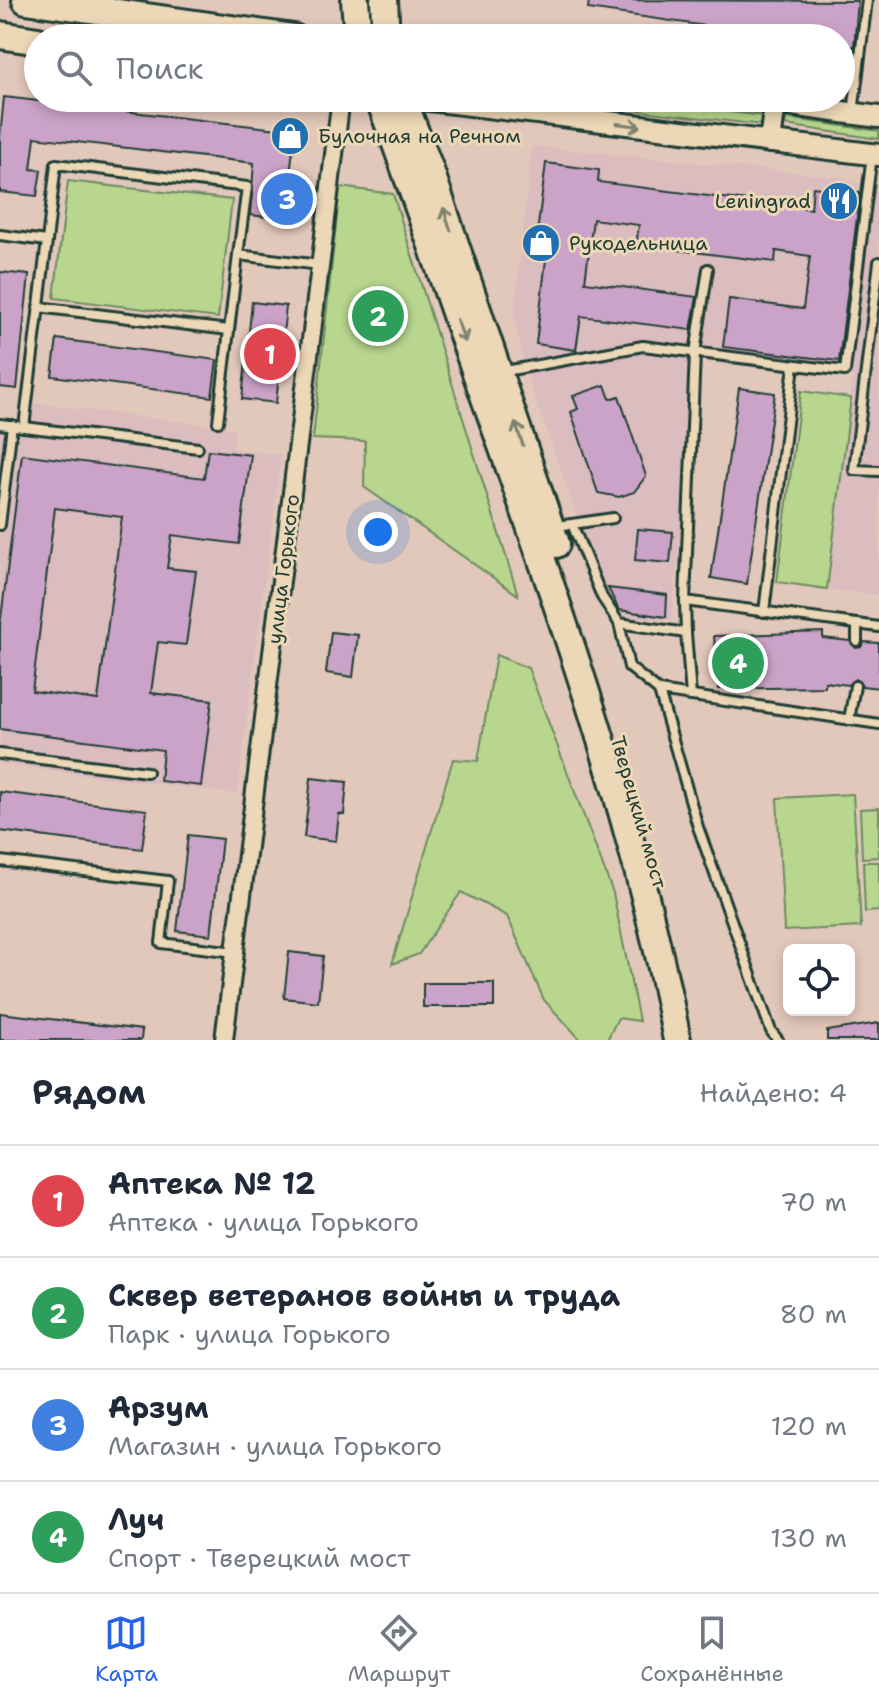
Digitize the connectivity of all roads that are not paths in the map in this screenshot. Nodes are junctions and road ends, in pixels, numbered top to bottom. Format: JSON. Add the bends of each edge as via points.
{"nodes":[{"id":1,"x":26,"y":0,"type":"edge"},
{"id":2,"x":355,"y":0,"type":"edge"},
{"id":3,"x":384,"y":0,"type":"edge"},
{"id":4,"x":867,"y":0,"type":"edge"},
{"id":5,"x":195,"y":24,"type":"edge"},
{"id":6,"x":357,"y":24,"type":"edge"},
{"id":7,"x":385,"y":24,"type":"edge"},
{"id":8,"x":3,"y":37,"type":"edge"},
{"id":9,"x":24,"y":39,"type":"edge"},
{"id":10,"x":855,"y":91,"type":"edge"},
{"id":11,"x":339,"y":112,"type":"edge"},
{"id":12,"x":384,"y":112,"type":"edge"},
{"id":13,"x":407,"y":112,"type":"edge"},
{"id":14,"x":527,"y":112,"type":"edge"},
{"id":15,"x":774,"y":112,"type":"edge"},
{"id":16,"x":838,"y":112,"type":"edge"},
{"id":17,"x":852,"y":114,"type":"joint"},
{"id":18,"x":879,"y":117,"type":"edge"},
{"id":19,"x":770,"y":142,"type":"junction"},
{"id":20,"x":876,"y":155,"type":"edge"},
{"id":21,"x":0,"y":235,"type":"edge"},
{"id":22,"x":47,"y":241,"type":"junction"},
{"id":23,"x":238,"y":255,"type":"junction"},
{"id":24,"x":879,"y":262,"type":"edge"},
{"id":25,"x":321,"y":266,"type":"junction"},
{"id":26,"x":708,"y":269,"type":"dead end"},
{"id":27,"x":38,"y":307,"type":"junction"},
{"id":28,"x":229,"y":330,"type":"junction"},
{"id":29,"x":695,"y":353,"type":"junction"},
{"id":30,"x":794,"y":365,"type":"junction"},
{"id":31,"x":498,"y":373,"type":"junction"},
{"id":32,"x":218,"y":422,"type":"dead end"},
{"id":33,"x":0,"y":424,"type":"edge"},
{"id":34,"x":12,"y":425,"type":"junction"},
{"id":35,"x":24,"y":427,"type":"junction"},
{"id":36,"x":198,"y":448,"type":"dead end"},
{"id":37,"x":879,"y":471,"type":"edge"},
{"id":38,"x":613,"y":518,"type":"dead end"},
{"id":39,"x":0,"y":525,"type":"edge"},
{"id":40,"x":561,"y":525,"type":"junction"},
{"id":41,"x":563,"y":590,"type":"junction"},
{"id":42,"x":685,"y":601,"type":"junction"},
{"id":43,"x":764,"y":612,"type":"junction"},
{"id":44,"x":619,"y":623,"type":"junction"},
{"id":45,"x":857,"y":624,"type":"junction"},
{"id":46,"x":879,"y":627,"type":"edge"},
{"id":47,"x":686,"y":633,"type":"junction"},
{"id":48,"x":857,"y":641,"type":"dead end"},
{"id":49,"x":855,"y":686,"type":"dead end"},
{"id":50,"x":659,"y":691,"type":"junction"},
{"id":51,"x":691,"y":696,"type":"junction"},
{"id":52,"x":849,"y":720,"type":"junction"},
{"id":53,"x":879,"y":724,"type":"edge"},
{"id":54,"x":0,"y":754,"type":"edge"},
{"id":55,"x":147,"y":772,"type":"dead end"},
{"id":56,"x":0,"y":861,"type":"edge"},
{"id":57,"x":235,"y":952,"type":"junction"},
{"id":58,"x":224,"y":1040,"type":"edge"},
{"id":59,"x":677,"y":1040,"type":"edge"},
{"id":60,"x":693,"y":1040,"type":"edge"},
{"id":61,"x":778,"y":1040,"type":"edge"}],
"edges":[{"from":1,"to":5,"type":"main road"},
{"from":2,"to":6,"type":"main road"},
{"from":3,"to":7,"type":"main road"},
{"from":4,"to":10,"type":"lane"},
{"from":8,"to":9,"type":"main road"},
{"from":11,"to":25,"type":"street","name":"улица Горького"},
{"from":12,"to":41,"type":"main road","one_way":true},
{"from":31,"to":13,"type":"main road","one_way":true},
{"from":14,"to":19,"type":"street","one_way":true},
{"from":15,"to":19,"type":"street"},
{"from":16,"to":17,"type":"street"},
{"from":17,"to":18,"type":"street"},
{"from":19,"to":20,"type":"street"},
{"from":20,"to":30,"type":"lane","via":[[845,371]]},
{"from":21,"to":22,"type":"lane"},
{"from":22,"to":23,"type":"lane","via":[[56,164],[247,187]]},
{"from":22,"to":27,"type":"lane"},
{"from":23,"to":25,"type":"lane"},
{"from":23,"to":28,"type":"lane"},
{"from":24,"to":37,"type":"lane","via":[[854,470]]},
{"from":25,"to":57,"type":"street","name":"улица Горького"},
{"from":26,"to":29,"type":"lane"},
{"from":27,"to":28,"type":"lane"},
{"from":27,"to":35,"type":"lane"},
{"from":28,"to":32,"type":"lane"},
{"from":29,"to":30,"type":"lane"},
{"from":29,"to":31,"type":"lane","via":[[643,346]]},
{"from":29,"to":42,"type":"lane"},
{"from":30,"to":43,"type":"lane"},
{"from":40,"to":31,"type":"main road","one_way":true},
{"from":33,"to":34,"type":"lane"},
{"from":34,"to":35,"type":"lane"},
{"from":34,"to":39,"type":"lane"},
{"from":35,"to":36,"type":"lane"},
{"from":38,"to":40,"type":"lane"},
{"from":40,"to":41,"type":"main road"},
{"from":40,"to":44,"type":"lane"},
{"from":41,"to":59,"type":"main road","name":"Тверецкий мост","via":[[655,935]]},
{"from":41,"to":60,"type":"main road","name":"Тверецкий мост","via":[[653,858]]},
{"from":42,"to":43,"type":"lane"},
{"from":42,"to":47,"type":"lane"},
{"from":43,"to":45,"type":"lane"},
{"from":44,"to":47,"type":"lane"},
{"from":44,"to":50,"type":"lane","via":[[629,667]]},
{"from":45,"to":46,"type":"lane"},
{"from":45,"to":48,"type":"lane"},
{"from":47,"to":51,"type":"lane"},
{"from":49,"to":52,"type":"lane"},
{"from":50,"to":51,"type":"lane"},
{"from":50,"to":61,"type":"lane","via":[[698,827]]},
{"from":51,"to":52,"type":"lane"},
{"from":52,"to":53,"type":"lane"},
{"from":54,"to":55,"type":"lane"},
{"from":56,"to":57,"type":"lane","via":[[168,881],[161,943]]},
{"from":57,"to":58,"type":"street","name":"улица Горького"}]}
